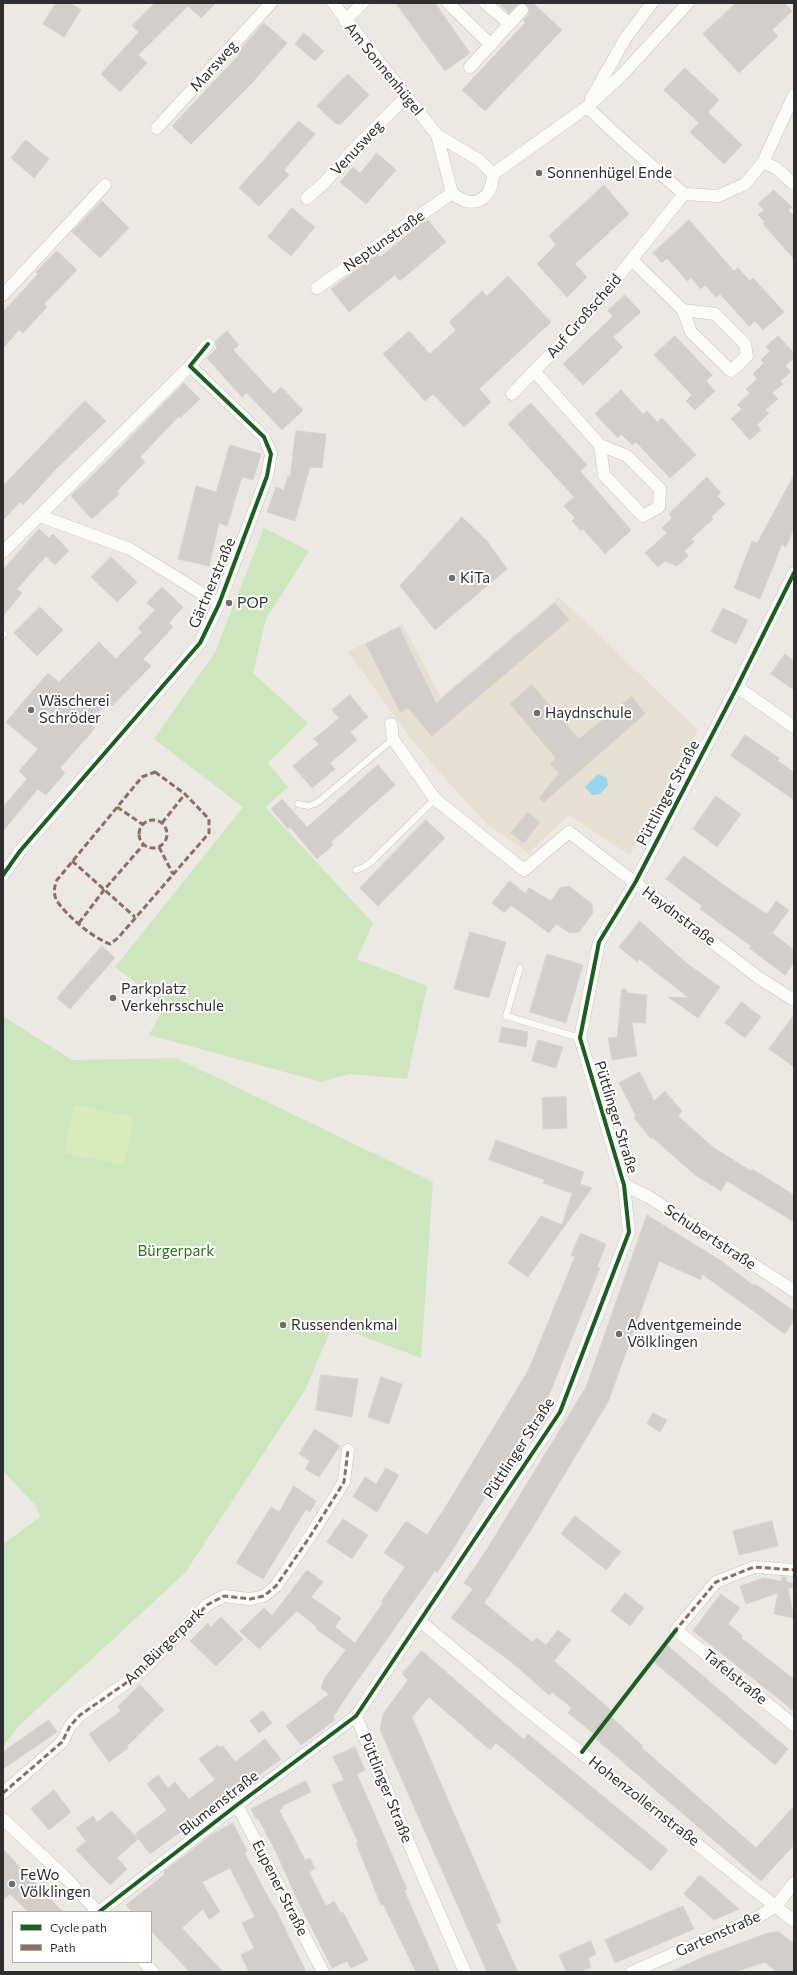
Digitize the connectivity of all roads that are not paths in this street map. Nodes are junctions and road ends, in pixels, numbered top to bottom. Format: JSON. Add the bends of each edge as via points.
{"nodes":[{"id":1,"x":271,"y":3,"type":"edge"},
{"id":2,"x":333,"y":3,"type":"edge"},
{"id":3,"x":363,"y":3,"type":"edge"},
{"id":4,"x":448,"y":3,"type":"edge"},
{"id":5,"x":485,"y":3,"type":"edge"},
{"id":6,"x":652,"y":3,"type":"edge"},
{"id":7,"x":688,"y":3,"type":"edge"},
{"id":8,"x":522,"y":10,"type":"dead end"},
{"id":9,"x":345,"y":21,"type":"junction"},
{"id":10,"x":510,"y":24,"type":"junction"},
{"id":11,"x":491,"y":44,"type":"junction"},
{"id":12,"x":470,"y":67,"type":"dead end"},
{"id":13,"x":794,"y":95,"type":"edge"},
{"id":14,"x":407,"y":96,"type":"junction"},
{"id":15,"x":587,"y":107,"type":"junction"},
{"id":16,"x":157,"y":128,"type":"dead end"},
{"id":17,"x":437,"y":135,"type":"junction"},
{"id":18,"x":763,"y":162,"type":"junction"},
{"id":19,"x":493,"y":174,"type":"junction"},
{"id":20,"x":794,"y":184,"type":"edge"},
{"id":21,"x":105,"y":185,"type":"dead end"},
{"id":22,"x":452,"y":193,"type":"junction"},
{"id":23,"x":684,"y":194,"type":"junction"},
{"id":24,"x":307,"y":198,"type":"dead end"},
{"id":25,"x":632,"y":260,"type":"junction"},
{"id":26,"x":317,"y":288,"type":"dead end"},
{"id":27,"x":3,"y":295,"type":"edge"},
{"id":28,"x":683,"y":310,"type":"junction"},
{"id":29,"x":208,"y":344,"type":"dead end"},
{"id":30,"x":190,"y":366,"type":"junction"},
{"id":31,"x":535,"y":372,"type":"junction"},
{"id":32,"x":512,"y":394,"type":"dead end"},
{"id":33,"x":600,"y":445,"type":"junction"},
{"id":34,"x":40,"y":516,"type":"junction"},
{"id":35,"x":3,"y":552,"type":"edge"},
{"id":36,"x":794,"y":573,"type":"edge"},
{"id":37,"x":219,"y":604,"type":"junction"},
{"id":38,"x":737,"y":688,"type":"junction"},
{"id":39,"x":391,"y":724,"type":"dead end"},
{"id":40,"x":794,"y":727,"type":"edge"},
{"id":41,"x":393,"y":739,"type":"junction"},
{"id":42,"x":435,"y":799,"type":"junction"},
{"id":43,"x":298,"y":804,"type":"dead end"},
{"id":44,"x":356,"y":870,"type":"dead end"},
{"id":45,"x":3,"y":875,"type":"edge"},
{"id":46,"x":635,"y":883,"type":"junction"},
{"id":47,"x":520,"y":968,"type":"dead end"},
{"id":48,"x":794,"y":1000,"type":"edge"},
{"id":49,"x":580,"y":1038,"type":"junction"},
{"id":50,"x":624,"y":1186,"type":"junction"},
{"id":51,"x":794,"y":1291,"type":"edge"},
{"id":52,"x":348,"y":1450,"type":"dead end"},
{"id":53,"x":794,"y":1570,"type":"edge"},
{"id":54,"x":420,"y":1621,"type":"junction"},
{"id":55,"x":356,"y":1716,"type":"junction"},
{"id":56,"x":794,"y":1725,"type":"edge"},
{"id":57,"x":3,"y":1793,"type":"edge"},
{"id":58,"x":237,"y":1805,"type":"junction"},
{"id":59,"x":3,"y":1820,"type":"edge"},
{"id":60,"x":794,"y":1883,"type":"edge"},
{"id":61,"x":776,"y":1906,"type":"junction"},
{"id":62,"x":97,"y":1911,"type":"edge"},
{"id":63,"x":99,"y":1911,"type":"edge"},
{"id":64,"x":794,"y":1921,"type":"edge"},
{"id":65,"x":145,"y":1963,"type":"edge"},
{"id":66,"x":153,"y":1972,"type":"edge"},
{"id":67,"x":323,"y":1972,"type":"edge"},
{"id":68,"x":465,"y":1972,"type":"edge"},
{"id":69,"x":632,"y":1972,"type":"edge"}],
"edges":[{"from":1,"to":16,"type":"street","name":"Marsweg"},
{"from":2,"to":9,"type":"street","name":"Am Sonnenhügel"},
{"from":3,"to":9,"type":"street"},
{"from":4,"to":11,"type":"street"},
{"from":5,"to":10,"type":"street"},
{"from":6,"to":15,"type":"street","via":[[625,39]]},
{"from":7,"to":15,"type":"street","via":[[622,75]]},
{"from":8,"to":10,"type":"street"},
{"from":9,"to":14,"type":"street","name":"Am Sonnenhügel"},
{"from":10,"to":11,"type":"street"},
{"from":11,"to":12,"type":"street"},
{"from":13,"to":18,"type":"street"},
{"from":14,"to":17,"type":"street","name":"Am Sonnenhügel"},
{"from":14,"to":24,"type":"street","name":"Venusweg"},
{"from":15,"to":19,"type":"street"},
{"from":15,"to":23,"type":"street"},
{"from":17,"to":19,"type":"street","via":[[479,160]]},
{"from":17,"to":22,"type":"street"},
{"from":18,"to":20,"type":"street","via":[[776,168]]},
{"from":18,"to":23,"type":"street","via":[[745,184],[718,196]]},
{"from":19,"to":22,"type":"street","via":[[489,192],[474,203],[459,200]]},
{"from":21,"to":27,"type":"street"},
{"from":22,"to":26,"type":"street","name":"Neptunstraße"},
{"from":23,"to":25,"type":"street","name":"Auf Großscheid"},
{"from":25,"to":28,"type":"street","name":"Auf Großscheid"},
{"from":25,"to":31,"type":"street","name":"Auf Großscheid","via":[[581,323]]},
{"from":28,"to":28,"type":"street","name":"Auf Großscheid","via":[[691,332],[731,371],[747,356],[745,344],[715,314]]},
{"from":29,"to":30,"type":"street"},
{"from":30,"to":34,"type":"street"},
{"from":30,"to":37,"type":"street","name":"Gärtnerstraße","via":[[264,437],[271,454],[266,476]]},
{"from":31,"to":32,"type":"street","name":"Auf Großscheid"},
{"from":31,"to":33,"type":"street","name":"Auf Großscheid"},
{"from":33,"to":33,"type":"street","name":"Auf Großscheid","via":[[604,475],[643,516],[658,507],[660,489],[627,456]]},
{"from":34,"to":35,"type":"street"},
{"from":34,"to":37,"type":"street","name":"Gärtnerstraße","via":[[130,549]]},
{"from":36,"to":38,"type":"street","name":"Püttlinger Straße"},
{"from":37,"to":45,"type":"street","name":"Gärtnerstraße","via":[[200,643],[10,862]]},
{"from":38,"to":40,"type":"street"},
{"from":38,"to":46,"type":"street","name":"Püttlinger Straße"},
{"from":39,"to":41,"type":"street","name":"Haydnstraße"},
{"from":41,"to":42,"type":"street","name":"Haydnstraße"},
{"from":41,"to":43,"type":"lane","via":[[317,803],[308,806]]},
{"from":42,"to":44,"type":"lane","via":[[372,861]]},
{"from":42,"to":46,"type":"street","name":"Haydnstraße","via":[[524,870],[570,832]]},
{"from":46,"to":48,"type":"street","name":"Haydnstraße","via":[[759,978]]},
{"from":46,"to":49,"type":"street","name":"Püttlinger Straße","via":[[599,942]]},
{"from":47,"to":49,"type":"lane","via":[[506,1016]]},
{"from":49,"to":50,"type":"street","name":"Püttlinger Straße"},
{"from":50,"to":51,"type":"street","name":"Schubertstraße","via":[[649,1197]]},
{"from":50,"to":54,"type":"street","name":"Püttlinger Straße","via":[[629,1232],[560,1412]]},
{"from":52,"to":57,"type":"street","name":"Am Bürgerpark","via":[[344,1482],[276,1586],[264,1596],[250,1599],[224,1596],[207,1605],[139,1674],[80,1715],[70,1726],[62,1742]]},
{"from":53,"to":56,"type":"street","name":"Tafelstraße","via":[[754,1567],[716,1582],[676,1630]]},
{"from":54,"to":55,"type":"street","name":"Püttlinger Straße"},
{"from":54,"to":61,"type":"street","name":"Hohenzollernstraße","via":[[517,1702]]},
{"from":55,"to":58,"type":"street","name":"Blumenstraße"},
{"from":55,"to":68,"type":"street","name":"Püttlinger Straße"},
{"from":58,"to":63,"type":"street","name":"Blumenstraße"},
{"from":58,"to":67,"type":"street","name":"Eupener Straße"},
{"from":59,"to":62,"type":"street","via":[[66,1878]]},
{"from":60,"to":61,"type":"street","name":"Gartenstraße"},
{"from":61,"to":64,"type":"street","name":"Hohenzollernstraße"},
{"from":61,"to":69,"type":"street","name":"Gartenstraße","via":[[758,1917]]},
{"from":65,"to":66,"type":"street"}]}
